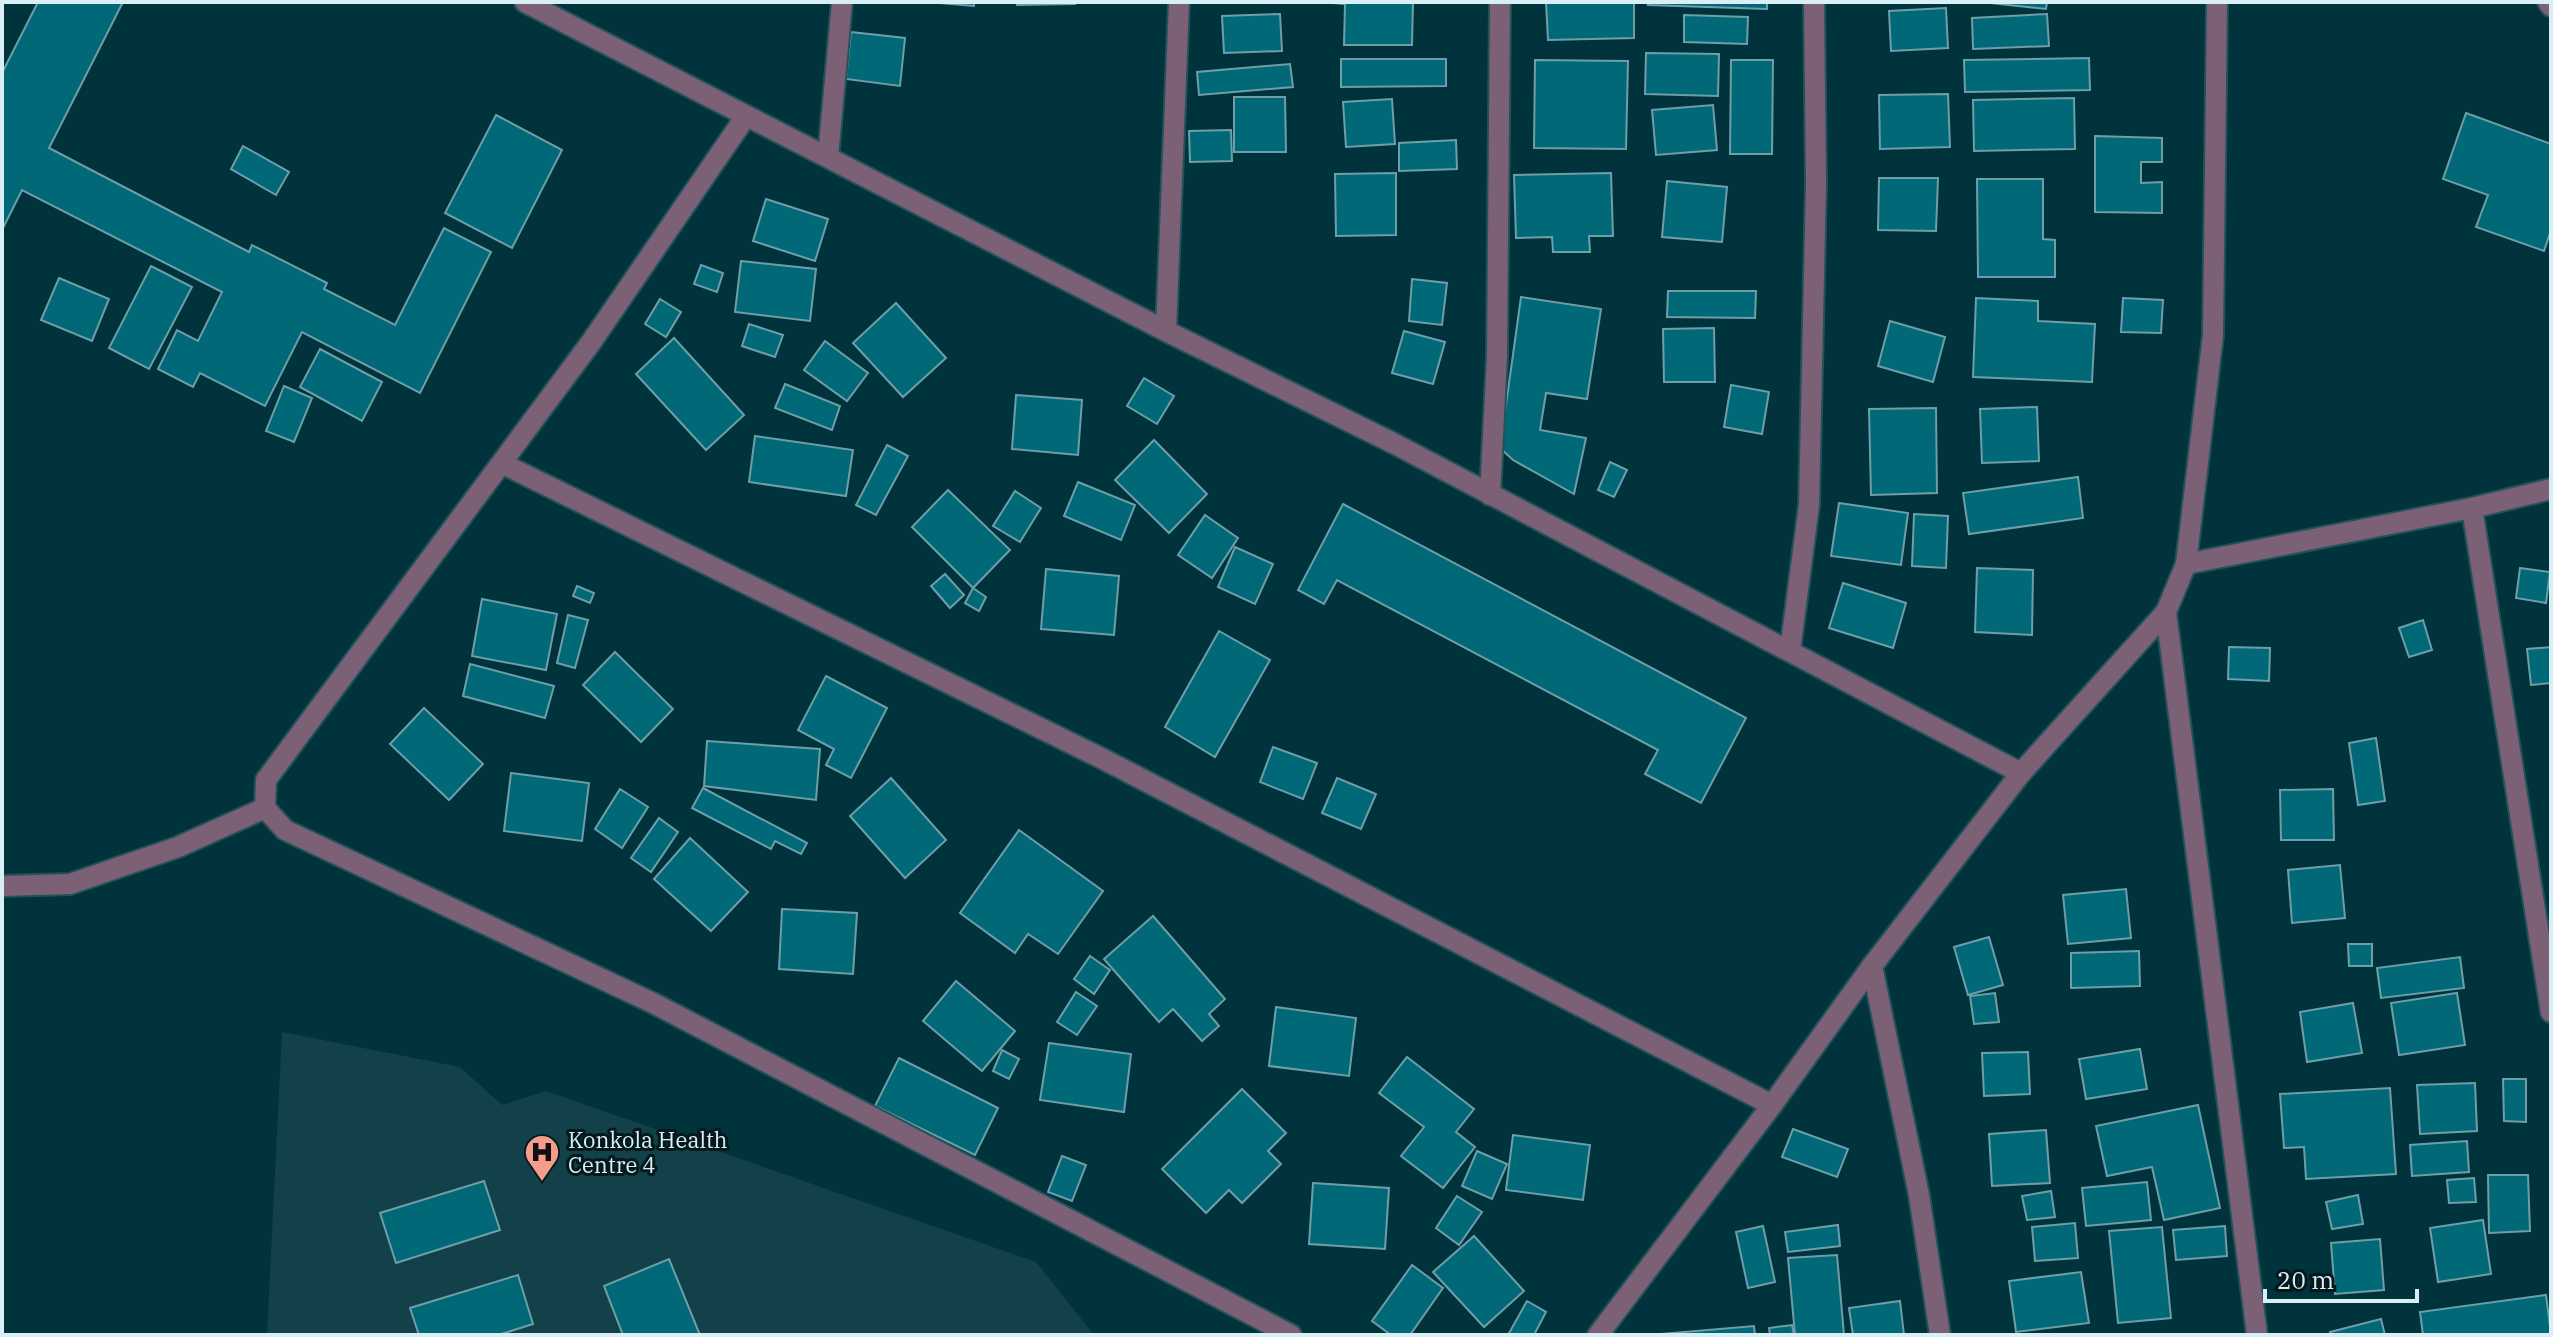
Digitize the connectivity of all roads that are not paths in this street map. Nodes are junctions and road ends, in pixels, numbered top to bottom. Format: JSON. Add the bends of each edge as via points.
{"nodes":[{"id":1,"x":525,"y":2,"type":"edge"},
{"id":2,"x":842,"y":2,"type":"edge"},
{"id":3,"x":1179,"y":2,"type":"edge"},
{"id":4,"x":1500,"y":2,"type":"edge"},
{"id":5,"x":1814,"y":2,"type":"edge"},
{"id":6,"x":2217,"y":2,"type":"edge"},
{"id":7,"x":746,"y":116,"type":"junction"},
{"id":8,"x":828,"y":157,"type":"junction"},
{"id":9,"x":1166,"y":331,"type":"junction"},
{"id":10,"x":503,"y":464,"type":"junction"},
{"id":11,"x":2551,"y":489,"type":"edge"},
{"id":12,"x":1490,"y":495,"type":"junction"},
{"id":13,"x":2472,"y":508,"type":"junction"},
{"id":14,"x":2186,"y":564,"type":"junction"},
{"id":15,"x":2166,"y":612,"type":"junction"},
{"id":16,"x":1790,"y":651,"type":"junction"},
{"id":17,"x":2021,"y":773,"type":"junction"},
{"id":18,"x":265,"y":808,"type":"junction"},
{"id":19,"x":2,"y":886,"type":"edge"},
{"id":20,"x":1872,"y":966,"type":"junction"},
{"id":21,"x":2551,"y":1012,"type":"edge"},
{"id":22,"x":1772,"y":1105,"type":"junction"},
{"id":23,"x":1291,"y":1335,"type":"edge"},
{"id":24,"x":1598,"y":1335,"type":"edge"},
{"id":25,"x":1940,"y":1335,"type":"edge"},
{"id":26,"x":2257,"y":1335,"type":"edge"}],
"edges":[{"from":1,"to":7,"type":"street"},
{"from":2,"to":8,"type":"street"},
{"from":3,"to":9,"type":"street"},
{"from":4,"to":12,"type":"street","via":[[1497,356]]},
{"from":5,"to":16,"type":"street","via":[[1809,505]]},
{"from":6,"to":14,"type":"street","via":[[2213,335]]},
{"from":7,"to":8,"type":"street"},
{"from":7,"to":10,"type":"street"},
{"from":8,"to":9,"type":"street"},
{"from":9,"to":12,"type":"street"},
{"from":10,"to":18,"type":"street","via":[[266,780]]},
{"from":10,"to":22,"type":"street","via":[[1103,759]]},
{"from":11,"to":13,"type":"street"},
{"from":12,"to":16,"type":"street"},
{"from":13,"to":14,"type":"street"},
{"from":13,"to":21,"type":"street"},
{"from":14,"to":15,"type":"street"},
{"from":15,"to":17,"type":"street"},
{"from":15,"to":26,"type":"street"},
{"from":16,"to":17,"type":"street"},
{"from":17,"to":20,"type":"street"},
{"from":18,"to":19,"type":"street","via":[[178,847],[70,884]]},
{"from":18,"to":23,"type":"street","via":[[285,830],[653,1003]]},
{"from":20,"to":22,"type":"street"},
{"from":20,"to":25,"type":"street","via":[[1919,1195]]},
{"from":22,"to":24,"type":"street"}]}
